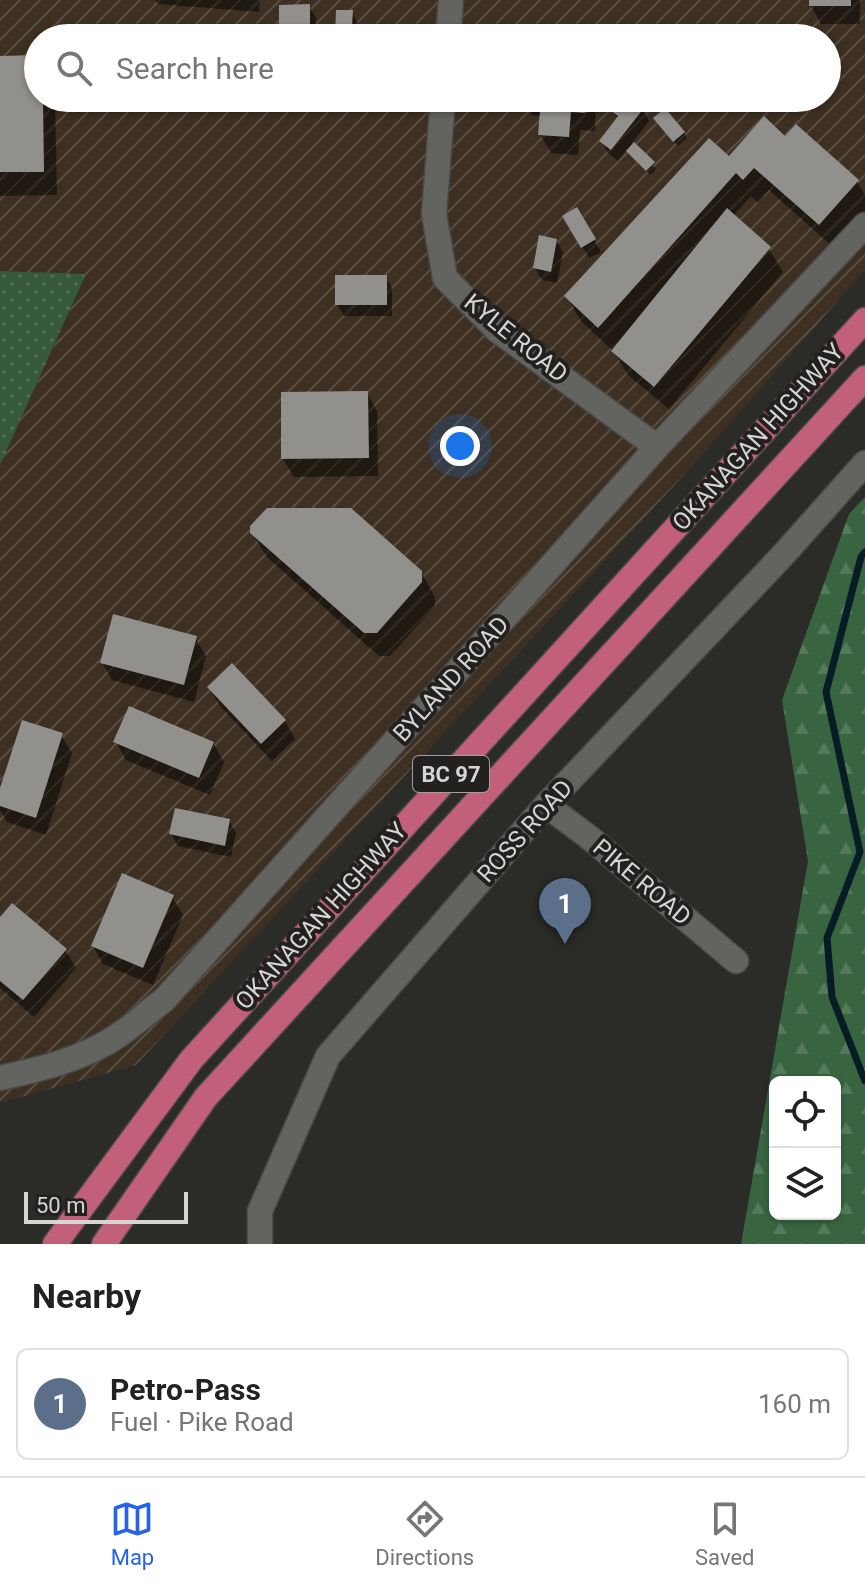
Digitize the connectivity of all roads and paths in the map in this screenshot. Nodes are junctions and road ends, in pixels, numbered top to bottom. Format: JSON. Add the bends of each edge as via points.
{"nodes":[{"id":1,"x":451,"y":0,"type":"edge"},
{"id":2,"x":449,"y":24,"type":"edge"},
{"id":3,"x":442,"y":112,"type":"edge"},
{"id":4,"x":865,"y":225,"type":"edge"},
{"id":5,"x":865,"y":320,"type":"edge"},
{"id":6,"x":865,"y":378,"type":"edge"},
{"id":7,"x":657,"y":447,"type":"junction"},
{"id":8,"x":865,"y":463,"type":"edge"},
{"id":9,"x":546,"y":805,"type":"junction"},
{"id":10,"x":736,"y":961,"type":"dead end"},
{"id":11,"x":0,"y":1078,"type":"edge"},
{"id":12,"x":55,"y":1244,"type":"edge"},
{"id":13,"x":104,"y":1244,"type":"edge"},
{"id":14,"x":260,"y":1244,"type":"edge"}],
"edges":[{"from":1,"to":2,"type":"street"},
{"from":3,"to":7,"type":"street","name":"KYLE ROAD","via":[[434,214],[445,278],[497,330]]},
{"from":4,"to":7,"type":"street","name":"BYLAND ROAD"},
{"from":5,"to":12,"type":"highway","name":"OKANAGAN HIGHWAY","number":"BC 97","via":[[191,1060]]},
{"from":6,"to":13,"type":"highway","name":"OKANAGAN HIGHWAY","number":"BC 97","via":[[206,1097]]},
{"from":7,"to":11,"type":"street","name":"BYLAND ROAD","via":[[164,1000],[89,1052]]},
{"from":8,"to":9,"type":"street","name":"ROSS ROAD"},
{"from":9,"to":10,"type":"street","name":"PIKE ROAD"},
{"from":9,"to":14,"type":"street","name":"ROSS ROAD","via":[[328,1056],[260,1211]]}]}
